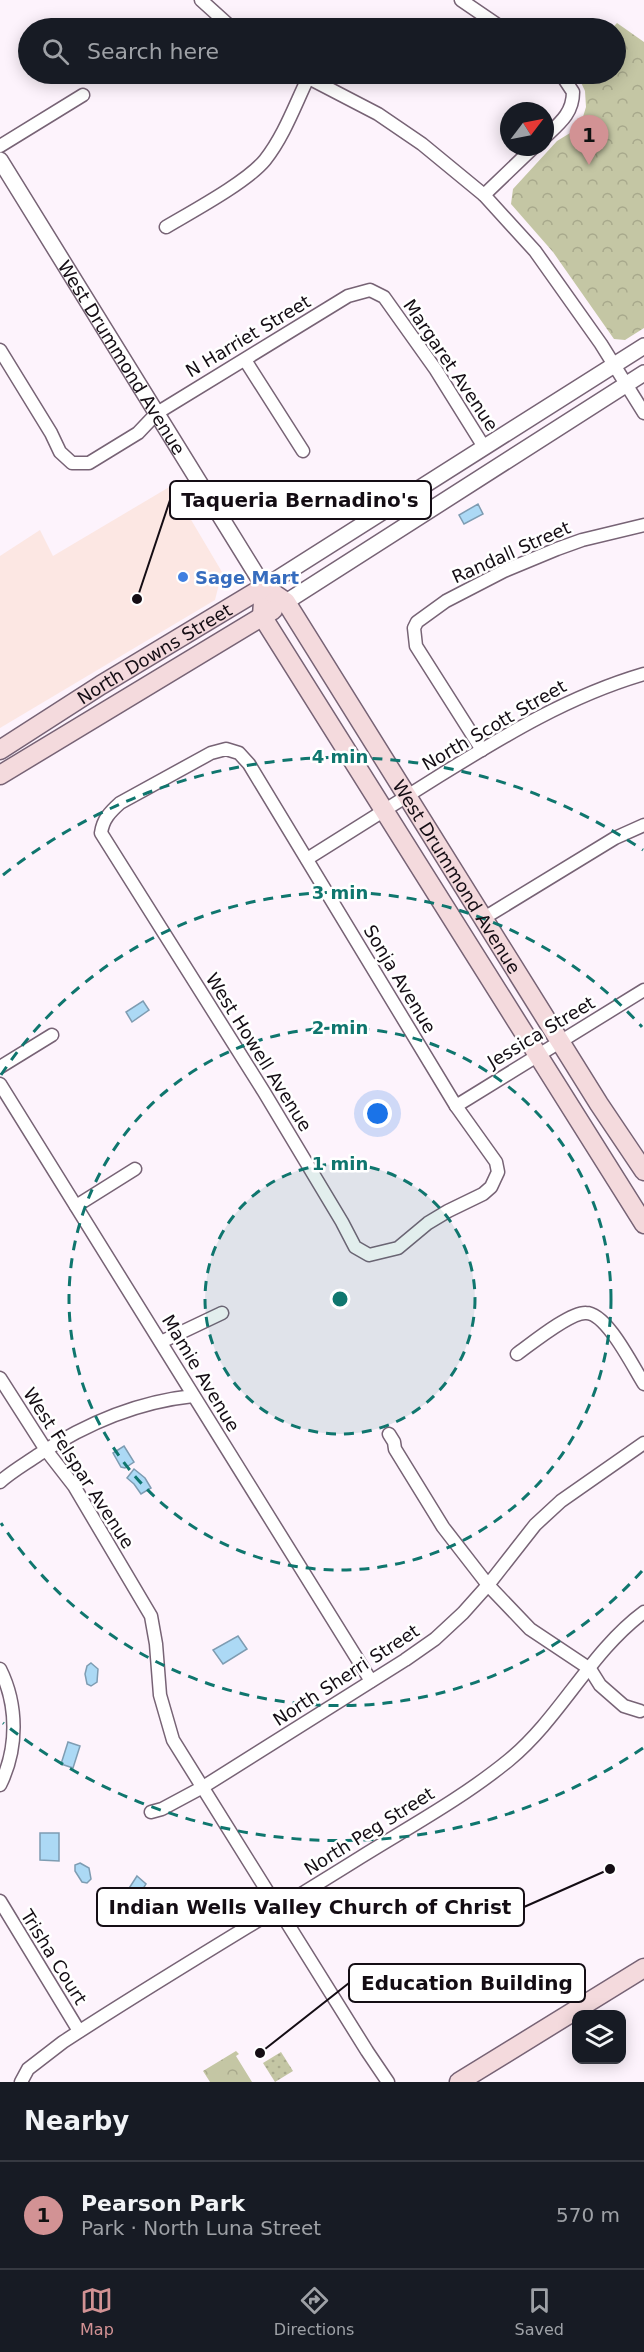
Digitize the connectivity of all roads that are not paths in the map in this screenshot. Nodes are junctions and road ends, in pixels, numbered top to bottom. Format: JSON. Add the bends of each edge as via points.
{"nodes":[{"id":1,"x":201,"y":0,"type":"edge"},
{"id":2,"x":461,"y":0,"type":"edge"},
{"id":3,"x":221,"y":18,"type":"edge"},
{"id":4,"x":487,"y":18,"type":"edge"},
{"id":5,"x":301,"y":84,"type":"edge"},
{"id":6,"x":320,"y":84,"type":"edge"},
{"id":7,"x":568,"y":84,"type":"edge"},
{"id":8,"x":83,"y":95,"type":"dead end"},
{"id":9,"x":554,"y":128,"type":"edge"},
{"id":10,"x":0,"y":146,"type":"edge"},
{"id":11,"x":525,"y":156,"type":"edge"},
{"id":12,"x":0,"y":160,"type":"edge"},
{"id":13,"x":484,"y":195,"type":"junction"},
{"id":14,"x":166,"y":227,"type":"dead end"},
{"id":15,"x":357,"y":292,"type":"joint"},
{"id":16,"x":644,"y":346,"type":"edge"},
{"id":17,"x":0,"y":350,"type":"edge"},
{"id":18,"x":245,"y":360,"type":"junction"},
{"id":19,"x":614,"y":365,"type":"junction"},
{"id":20,"x":644,"y":373,"type":"edge"},
{"id":21,"x":627,"y":384,"type":"junction"},
{"id":22,"x":157,"y":413,"type":"junction"},
{"id":23,"x":644,"y":414,"type":"edge"},
{"id":24,"x":484,"y":447,"type":"junction"},
{"id":25,"x":303,"y":451,"type":"dead end"},
{"id":26,"x":644,"y":525,"type":"edge"},
{"id":27,"x":264,"y":587,"type":"junction"},
{"id":28,"x":286,"y":602,"type":"junction"},
{"id":29,"x":262,"y":616,"type":"junction"},
{"id":30,"x":644,"y":674,"type":"edge"},
{"id":31,"x":0,"y":750,"type":"edge"},
{"id":32,"x":482,"y":750,"type":"junction"},
{"id":33,"x":232,"y":751,"type":"joint"},
{"id":34,"x":0,"y":775,"type":"edge"},
{"id":35,"x":408,"y":796,"type":"junction"},
{"id":36,"x":386,"y":810,"type":"junction"},
{"id":37,"x":644,"y":825,"type":"edge"},
{"id":38,"x":307,"y":859,"type":"junction"},
{"id":39,"x":484,"y":918,"type":"junction"},
{"id":40,"x":644,"y":990,"type":"edge"},
{"id":41,"x":52,"y":1035,"type":"dead end"},
{"id":42,"x":560,"y":1041,"type":"junction"},
{"id":43,"x":538,"y":1054,"type":"junction"},
{"id":44,"x":0,"y":1067,"type":"edge"},
{"id":45,"x":0,"y":1084,"type":"edge"},
{"id":46,"x":456,"y":1106,"type":"junction"},
{"id":47,"x":643,"y":1166,"type":"edge"},
{"id":48,"x":497,"y":1167,"type":"joint"},
{"id":49,"x":135,"y":1169,"type":"dead end"},
{"id":50,"x":76,"y":1206,"type":"junction"},
{"id":51,"x":644,"y":1224,"type":"edge"},
{"id":52,"x":222,"y":1313,"type":"dead end"},
{"id":53,"x":161,"y":1342,"type":"junction"},
{"id":54,"x":517,"y":1354,"type":"dead end"},
{"id":55,"x":0,"y":1378,"type":"edge"},
{"id":56,"x":644,"y":1384,"type":"edge"},
{"id":57,"x":193,"y":1396,"type":"junction"},
{"id":58,"x":389,"y":1434,"type":"dead end"},
{"id":59,"x":644,"y":1443,"type":"edge"},
{"id":60,"x":46,"y":1450,"type":"junction"},
{"id":61,"x":0,"y":1482,"type":"edge"},
{"id":62,"x":488,"y":1585,"type":"junction"},
{"id":63,"x":644,"y":1612,"type":"edge"},
{"id":64,"x":0,"y":1669,"type":"edge"},
{"id":65,"x":590,"y":1669,"type":"junction"},
{"id":66,"x":371,"y":1681,"type":"junction"},
{"id":67,"x":640,"y":1711,"type":"dead end"},
{"id":68,"x":0,"y":1785,"type":"edge"},
{"id":69,"x":203,"y":1787,"type":"junction"},
{"id":70,"x":151,"y":1812,"type":"dead end"},
{"id":71,"x":0,"y":1901,"type":"edge"},
{"id":72,"x":278,"y":1908,"type":"junction"},
{"id":73,"x":644,"y":1968,"type":"edge"},
{"id":74,"x":79,"y":2031,"type":"junction"},
{"id":75,"x":21,"y":2082,"type":"edge"},
{"id":76,"x":388,"y":2082,"type":"edge"},
{"id":77,"x":459,"y":2082,"type":"edge"}],
"edges":[{"from":1,"to":3,"type":"street"},
{"from":2,"to":4,"type":"street"},
{"from":5,"to":14,"type":"street","via":[[264,162]]},
{"from":6,"to":13,"type":"street","via":[[378,114]]},
{"from":7,"to":9,"type":"street","via":[[573,99],[568,115]]},
{"from":8,"to":10,"type":"street"},
{"from":11,"to":13,"type":"street"},
{"from":12,"to":22,"type":"street","name":"West Drummond Avenue"},
{"from":13,"to":19,"type":"street","via":[[535,251]]},
{"from":15,"to":18,"type":"street","name":"N Harriet Street"},
{"from":15,"to":24,"type":"street","name":"Margaret Avenue","via":[[370,290],[384,297]]},
{"from":16,"to":19,"type":"street","name":"North Downs Street"},
{"from":17,"to":22,"type":"street","name":"N Harriet Street","via":[[60,452],[72,463],[89,463],[138,433]]},
{"from":18,"to":22,"type":"street","name":"N Harriet Street"},
{"from":18,"to":25,"type":"street"},
{"from":19,"to":21,"type":"street"},
{"from":19,"to":24,"type":"street","name":"North Downs Street"},
{"from":20,"to":21,"type":"street","name":"North Downs Street"},
{"from":21,"to":23,"type":"street"},
{"from":21,"to":28,"type":"street","name":"North Downs Street"},
{"from":22,"to":27,"type":"street","name":"West Drummond Avenue"},
{"from":24,"to":27,"type":"street","name":"North Downs Street"},
{"from":26,"to":32,"type":"street","name":"Randall Street","via":[[582,540],[504,572],[446,601],[417,622],[414,639]]},
{"from":27,"to":28,"type":"main road","name":"West Drummond Avenue"},
{"from":27,"to":29,"type":"main road"},
{"from":27,"to":31,"type":"main road","name":"North Downs Street"},
{"from":28,"to":29,"type":"main road","name":"North Downs Street"},
{"from":28,"to":35,"type":"main road","name":"West Drummond Avenue"},
{"from":29,"to":34,"type":"main road","name":"North Downs Street"},
{"from":29,"to":36,"type":"main road","name":"West Drummond Avenue"},
{"from":30,"to":32,"type":"street","name":"North Scott Street","via":[[559,706]]},
{"from":32,"to":35,"type":"street","name":"North Scott Street"},
{"from":33,"to":38,"type":"street","name":"Sonja Avenue","via":[[249,765]]},
{"from":33,"to":48,"type":"street","name":"West Howell Avenue","via":[[211,753],[120,803],[108,814],[101,833],[264,1092],[355,1247],[375,1255],[398,1248],[448,1211],[483,1194],[496,1180]]},
{"from":35,"to":36,"type":"street","name":"North Scott Street"},
{"from":35,"to":39,"type":"main road","name":"West Drummond Avenue"},
{"from":36,"to":38,"type":"street","name":"North Scott Street"},
{"from":36,"to":43,"type":"main road","name":"West Drummond Avenue"},
{"from":37,"to":39,"type":"street","via":[[615,838]]},
{"from":38,"to":46,"type":"street","name":"Sonja Avenue"},
{"from":39,"to":42,"type":"main road","name":"West Drummond Avenue"},
{"from":40,"to":42,"type":"street","name":"Jessica Street"},
{"from":41,"to":44,"type":"street"},
{"from":42,"to":43,"type":"street","name":"Jessica Street"},
{"from":42,"to":47,"type":"main road","name":"West Drummond Avenue","via":[[598,1104]]},
{"from":43,"to":46,"type":"street","name":"Jessica Street"},
{"from":43,"to":51,"type":"main road","name":"West Drummond Avenue"},
{"from":45,"to":50,"type":"street","name":"Mamie Avenue"},
{"from":46,"to":48,"type":"street","name":"Sonja Avenue","via":[[491,1152]]},
{"from":49,"to":50,"type":"street"},
{"from":50,"to":53,"type":"street","name":"Mamie Avenue"},
{"from":52,"to":53,"type":"street"},
{"from":53,"to":57,"type":"street","name":"Mamie Avenue"},
{"from":54,"to":56,"type":"street","via":[[559,1324],[583,1312],[592,1314],[610,1330]]},
{"from":55,"to":60,"type":"street","name":"West Felspar Avenue"},
{"from":57,"to":60,"type":"street","via":[[127,1410],[87,1425]]},
{"from":57,"to":66,"type":"street","name":"Mamie Avenue"},
{"from":58,"to":62,"type":"street","via":[[394,1449],[443,1527]]},
{"from":59,"to":62,"type":"street","name":"North Sherri Street","via":[[535,1524]]},
{"from":60,"to":61,"type":"street"},
{"from":60,"to":69,"type":"street","name":"West Felspar Avenue","via":[[74,1486],[151,1616],[163,1711],[172,1740]]},
{"from":62,"to":65,"type":"street","via":[[530,1629]]},
{"from":62,"to":66,"type":"street","name":"North Sherri Street","via":[[435,1639]]},
{"from":63,"to":65,"type":"street","name":"North Peg Street"},
{"from":64,"to":68,"type":"street","via":[[15,1720],[8,1766]]},
{"from":65,"to":67,"type":"street","via":[[600,1685],[624,1706]]},
{"from":65,"to":72,"type":"street","name":"North Peg Street","via":[[510,1759],[445,1805]]},
{"from":66,"to":69,"type":"street","name":"North Sherri Street"},
{"from":69,"to":70,"type":"street","name":"North Sherri Street"},
{"from":69,"to":72,"type":"street","name":"West Felspar Avenue"},
{"from":71,"to":74,"type":"street","name":"Trisha Court"},
{"from":72,"to":74,"type":"street","name":"North Peg Street"},
{"from":72,"to":76,"type":"street","name":"West Felspar Avenue"},
{"from":73,"to":77,"type":"main road"},
{"from":74,"to":75,"type":"street","name":"North Peg Street","via":[[28,2069]]}]}
